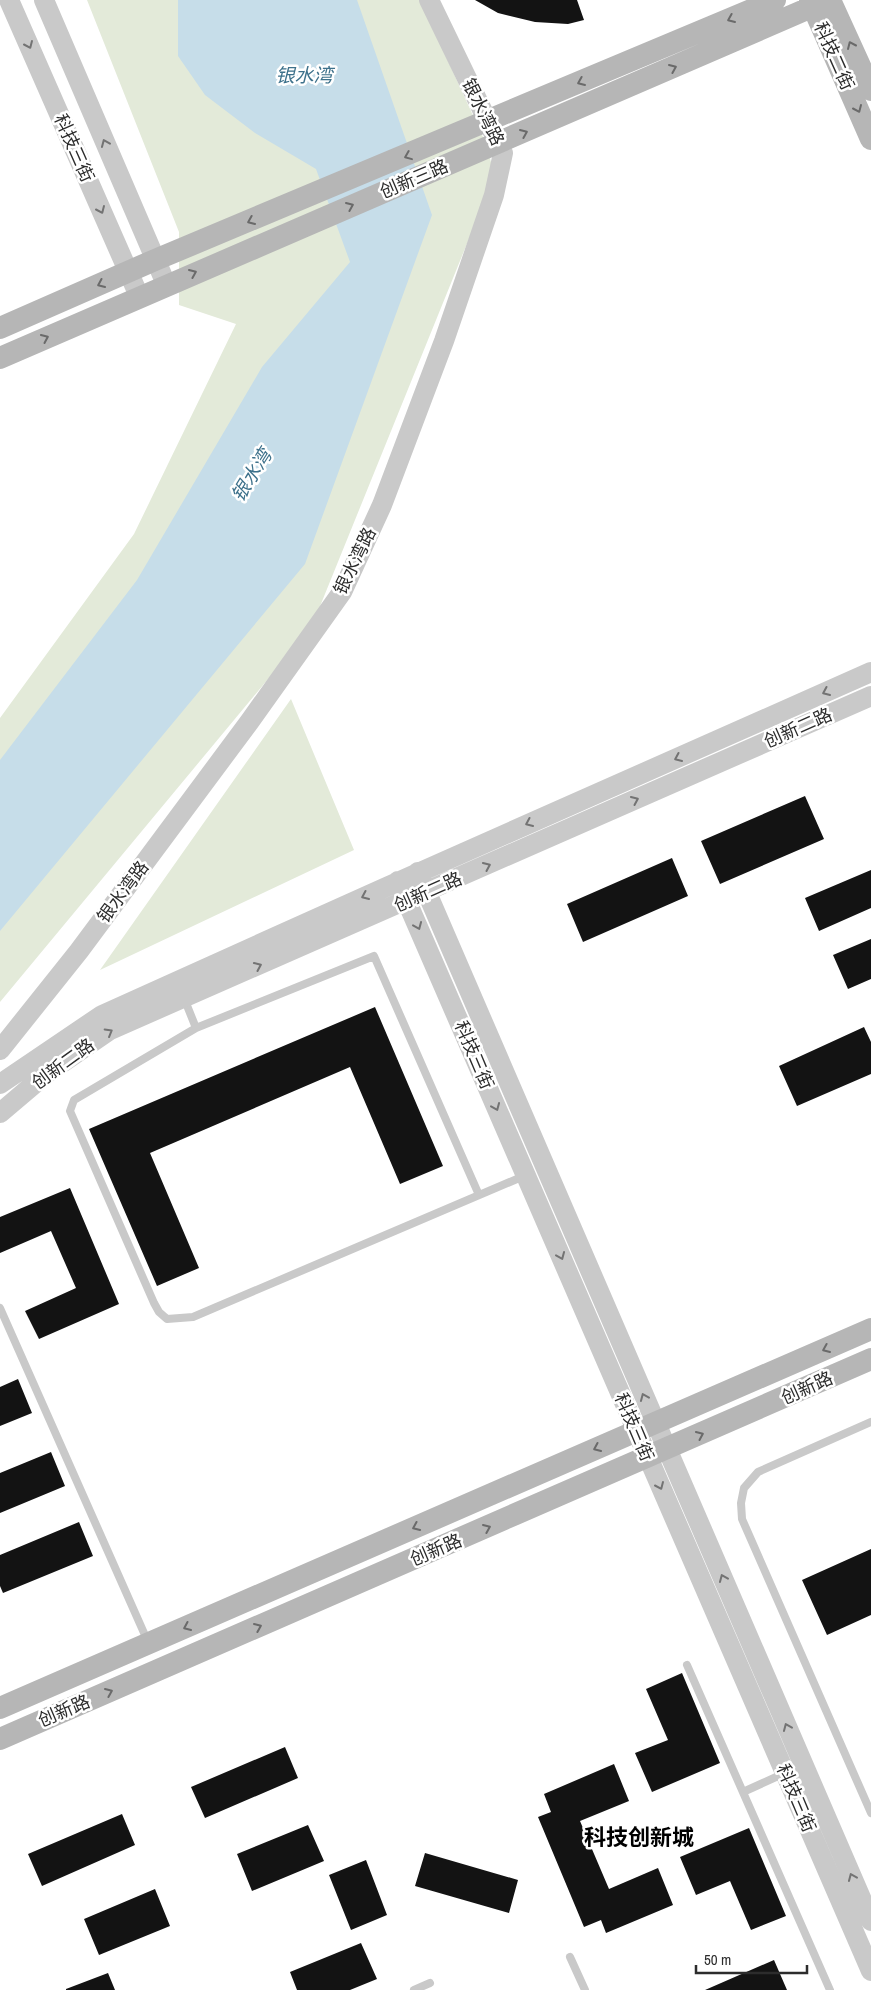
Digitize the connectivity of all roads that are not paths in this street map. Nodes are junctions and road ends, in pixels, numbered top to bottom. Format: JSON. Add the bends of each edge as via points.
{"nodes":[{"id":1,"x":9,"y":0,"type":"edge"},
{"id":2,"x":44,"y":0,"type":"edge"},
{"id":3,"x":429,"y":0,"type":"edge"},
{"id":4,"x":776,"y":0,"type":"edge"},
{"id":5,"x":820,"y":2,"type":"edge"},
{"id":6,"x":871,"y":90,"type":"edge"},
{"id":7,"x":488,"y":121,"type":"junction"},
{"id":8,"x":871,"y":139,"type":"edge"},
{"id":9,"x":498,"y":144,"type":"junction"},
{"id":10,"x":155,"y":260,"type":"junction"},
{"id":11,"x":129,"y":272,"type":"junction"},
{"id":12,"x":166,"y":284,"type":"junction"},
{"id":13,"x":139,"y":296,"type":"junction"},
{"id":14,"x":0,"y":328,"type":"edge"},
{"id":15,"x":0,"y":358,"type":"edge"},
{"id":16,"x":871,"y":672,"type":"edge"},
{"id":17,"x":871,"y":696,"type":"edge"},
{"id":18,"x":418,"y":872,"type":"junction"},
{"id":19,"x":398,"y":881,"type":"junction"},
{"id":20,"x":427,"y":892,"type":"junction"},
{"id":21,"x":407,"y":901,"type":"junction"},
{"id":22,"x":184,"y":998,"type":"junction"},
{"id":23,"x":196,"y":1028,"type":"junction"},
{"id":24,"x":0,"y":1050,"type":"edge"},
{"id":25,"x":0,"y":1084,"type":"edge"},
{"id":26,"x":0,"y":1113,"type":"edge"},
{"id":27,"x":526,"y":1175,"type":"junction"},
{"id":28,"x":479,"y":1195,"type":"junction"},
{"id":29,"x":0,"y":1308,"type":"edge"},
{"id":30,"x":871,"y":1329,"type":"edge"},
{"id":31,"x":871,"y":1359,"type":"edge"},
{"id":32,"x":871,"y":1422,"type":"edge"},
{"id":33,"x":646,"y":1427,"type":"junction"},
{"id":34,"x":657,"y":1454,"type":"junction"},
{"id":35,"x":148,"y":1644,"type":"junction"},
{"id":36,"x":687,"y":1665,"type":"dead end"},
{"id":37,"x":0,"y":1708,"type":"edge"},
{"id":38,"x":0,"y":1739,"type":"edge"},
{"id":39,"x":785,"y":1773,"type":"junction"},
{"id":40,"x":743,"y":1792,"type":"junction"},
{"id":41,"x":871,"y":1813,"type":"edge"},
{"id":42,"x":871,"y":1921,"type":"edge"},
{"id":43,"x":570,"y":1957,"type":"dead end"},
{"id":44,"x":871,"y":1972,"type":"edge"},
{"id":45,"x":430,"y":1983,"type":"dead end"},
{"id":46,"x":414,"y":1990,"type":"edge"},
{"id":47,"x":585,"y":1990,"type":"edge"},
{"id":48,"x":830,"y":1990,"type":"edge"}],
"edges":[{"from":1,"to":11,"type":"street","name":"科技三街","one_way":true},
{"from":10,"to":2,"type":"street","name":"科技三街","one_way":true},
{"from":3,"to":7,"type":"street","name":"银水湾路"},
{"from":4,"to":7,"type":"main road","name":"创新三路","one_way":true},
{"from":6,"to":5,"type":"main road","name":"科技二街","one_way":true},
{"from":5,"to":8,"type":"main road","name":"科技二街","one_way":true},
{"from":9,"to":5,"type":"main road","name":"创新三路","one_way":true},
{"from":7,"to":9,"type":"street","name":"银水湾路"},
{"from":7,"to":10,"type":"main road","name":"创新三路","one_way":true},
{"from":12,"to":9,"type":"main road","name":"创新三路","one_way":true},
{"from":9,"to":24,"type":"street","name":"银水湾路","via":[[503,154],[494,195],[444,341],[382,505],[342,592],[91,935]]},
{"from":10,"to":11,"type":"main road","name":"创新三路"},
{"from":10,"to":12,"type":"street","name":"科技三街"},
{"from":11,"to":13,"type":"street","name":"科技三街"},
{"from":11,"to":14,"type":"main road","name":"创新三路","one_way":true},
{"from":12,"to":13,"type":"main road","name":"创新三路"},
{"from":15,"to":13,"type":"main road","name":"创新三路","one_way":true},
{"from":16,"to":18,"type":"street","name":"创新二路","one_way":true},
{"from":20,"to":17,"type":"street","name":"创新二路","one_way":true},
{"from":18,"to":19,"type":"street","name":"创新二路"},
{"from":18,"to":20,"type":"street","name":"科技三街"},
{"from":19,"to":21,"type":"street","name":"科技三街"},
{"from":19,"to":25,"type":"street","name":"创新二路","one_way":true,"via":[[102,1016]]},
{"from":20,"to":21,"type":"street","name":"创新二路"},
{"from":33,"to":20,"type":"street","name":"科技三街","one_way":true},
{"from":22,"to":21,"type":"street","name":"创新二路","one_way":true},
{"from":21,"to":27,"type":"street","name":"科技三街","one_way":true},
{"from":22,"to":23,"type":"lane"},
{"from":26,"to":22,"type":"street","name":"创新二路","one_way":true,"via":[[46,1074],[110,1030]]},
{"from":23,"to":28,"type":"lane","via":[[374,956]]},
{"from":23,"to":28,"type":"lane","via":[[74,1100],[70,1111],[154,1303],[167,1319],[193,1317]]},
{"from":27,"to":28,"type":"lane"},
{"from":27,"to":33,"type":"street","name":"科技三街","one_way":true},
{"from":29,"to":35,"type":"lane"},
{"from":30,"to":33,"type":"main road","name":"创新路","one_way":true},
{"from":34,"to":31,"type":"main road","name":"创新路","one_way":true},
{"from":32,"to":41,"type":"lane","via":[[758,1472],[744,1488],[741,1503],[742,1519]]},
{"from":33,"to":34,"type":"street","name":"科技三街"},
{"from":33,"to":35,"type":"main road","name":"创新路","one_way":true},
{"from":38,"to":34,"type":"main road","name":"创新路","one_way":true},
{"from":34,"to":39,"type":"street","name":"科技三街","one_way":true},
{"from":42,"to":34,"type":"street","name":"科技三街","one_way":true},
{"from":35,"to":37,"type":"main road","name":"创新路"},
{"from":36,"to":40,"type":"lane"},
{"from":39,"to":40,"type":"lane"},
{"from":39,"to":44,"type":"street","name":"科技三街"},
{"from":40,"to":48,"type":"lane"},
{"from":43,"to":47,"type":"lane"},
{"from":45,"to":46,"type":"lane"}]}
